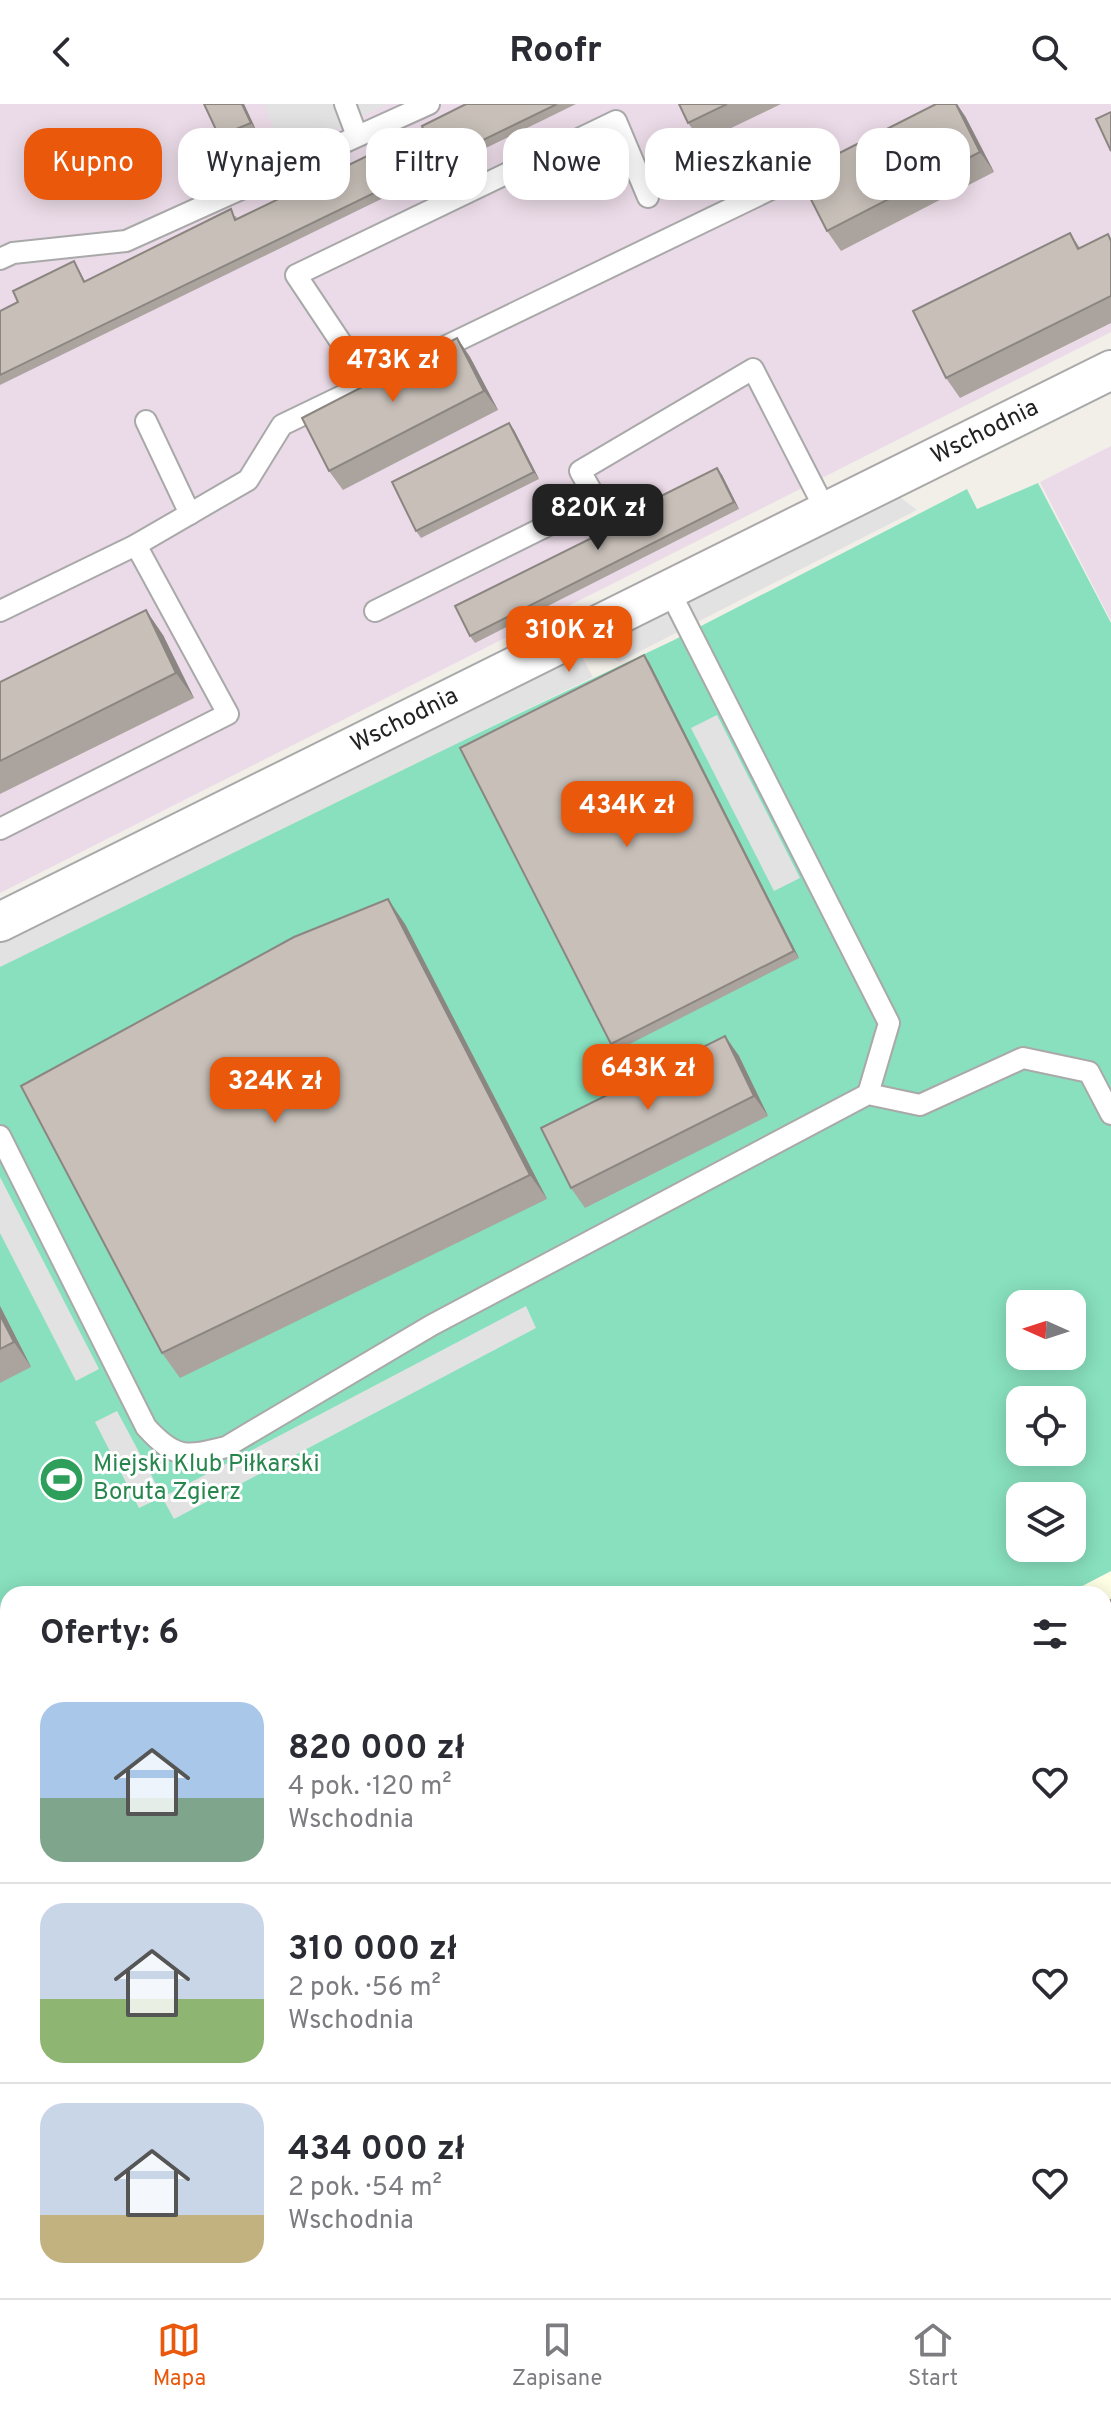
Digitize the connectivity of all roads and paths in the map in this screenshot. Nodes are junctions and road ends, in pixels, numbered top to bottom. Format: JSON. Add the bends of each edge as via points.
{"nodes":[{"id":1,"x":345,"y":104,"type":"edge"},
{"id":2,"x":429,"y":104,"type":"edge"},
{"id":3,"x":357,"y":136,"type":"junction"},
{"id":4,"x":645,"y":190,"type":"edge"},
{"id":5,"x":748,"y":200,"type":"edge"},
{"id":6,"x":0,"y":259,"type":"edge"},
{"id":7,"x":344,"y":347,"type":"dead end"},
{"id":8,"x":1111,"y":370,"type":"edge"},
{"id":9,"x":146,"y":421,"type":"dead end"},
{"id":10,"x":826,"y":511,"type":"junction"},
{"id":11,"x":190,"y":514,"type":"junction"},
{"id":12,"x":136,"y":545,"type":"junction"},
{"id":13,"x":669,"y":590,"type":"junction"},
{"id":14,"x":0,"y":611,"type":"edge"},
{"id":15,"x":375,"y":611,"type":"dead end"},
{"id":16,"x":0,"y":829,"type":"edge"},
{"id":17,"x":0,"y":922,"type":"edge"},
{"id":18,"x":868,"y":1094,"type":"junction"},
{"id":19,"x":1111,"y":1114,"type":"edge"},
{"id":20,"x":0,"y":1136,"type":"edge"}],
"edges":[{"from":1,"to":3,"type":"lane"},
{"from":2,"to":3,"type":"lane"},
{"from":3,"to":6,"type":"lane","via":[[126,241],[13,253]]},
{"from":4,"to":7,"type":"lane","via":[[616,121],[296,275]]},
{"from":5,"to":11,"type":"lane","via":[[282,425],[248,480]]},
{"from":8,"to":10,"type":"street","name":"Wschodnia"},
{"from":9,"to":11,"type":"lane"},
{"from":10,"to":13,"type":"street","name":"Wschodnia"},
{"from":10,"to":15,"type":"lane","via":[[753,369],[580,471],[597,501]]},
{"from":11,"to":12,"type":"lane"},
{"from":12,"to":14,"type":"lane"},
{"from":12,"to":16,"type":"lane","via":[[228,714]]},
{"from":13,"to":17,"type":"street","name":"Wschodnia"},
{"from":13,"to":18,"type":"lane","via":[[889,1023]]},
{"from":18,"to":19,"type":"lane","via":[[920,1105],[1023,1058],[1089,1072]]},
{"from":18,"to":20,"type":"lane","via":[[432,1325],[226,1447],[195,1455],[165,1447],[146,1427]]}]}
